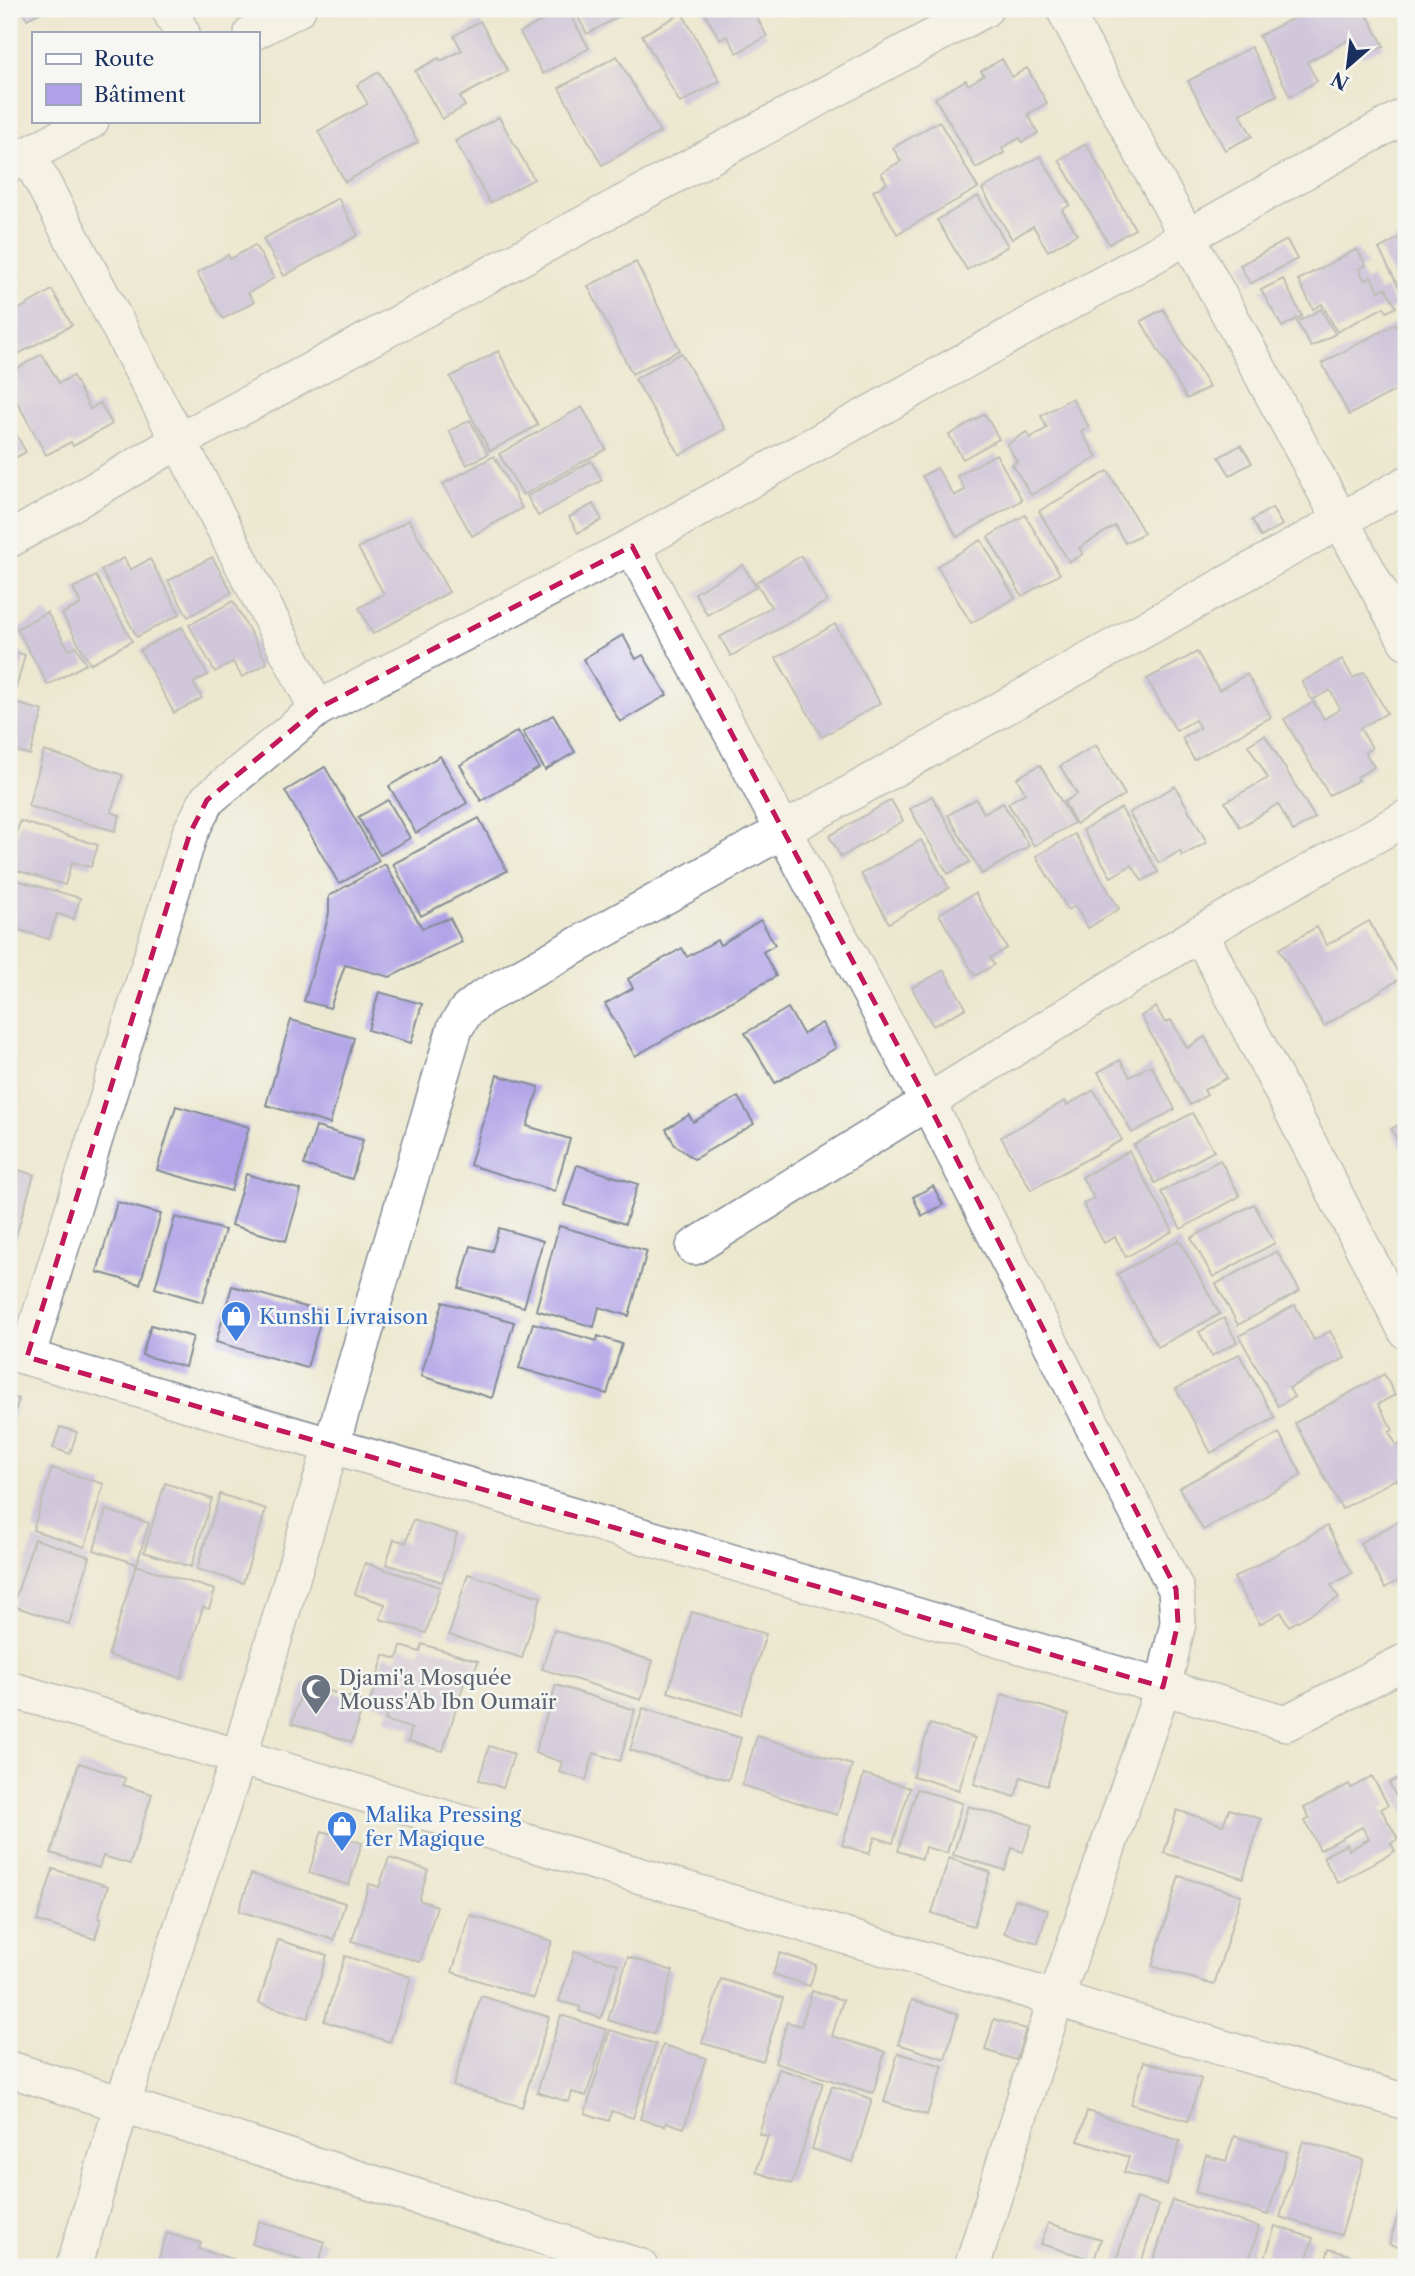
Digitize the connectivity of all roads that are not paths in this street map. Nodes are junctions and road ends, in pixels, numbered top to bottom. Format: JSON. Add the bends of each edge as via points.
{"nodes":[{"id":1,"x":169,"y":9,"type":"edge"},
{"id":2,"x":298,"y":9,"type":"edge"},
{"id":3,"x":985,"y":9,"type":"edge"},
{"id":4,"x":1064,"y":9,"type":"edge"},
{"id":5,"x":181,"y":32,"type":"edge"},
{"id":6,"x":255,"y":32,"type":"edge"},
{"id":7,"x":1406,"y":115,"type":"edge"},
{"id":8,"x":89,"y":122,"type":"edge"},
{"id":9,"x":18,"y":160,"type":"edge"},
{"id":10,"x":1188,"y":238,"type":"junction"},
{"id":11,"x":179,"y":440,"type":"junction"},
{"id":12,"x":1406,"y":484,"type":"edge"},
{"id":13,"x":1340,"y":520,"type":"junction"},
{"id":14,"x":9,"y":540,"type":"edge"},
{"id":15,"x":632,"y":546,"type":"junction"},
{"id":16,"x":1406,"y":641,"type":"edge"},
{"id":17,"x":317,"y":709,"type":"junction"},
{"id":18,"x":1406,"y":818,"type":"edge"},
{"id":19,"x":783,"y":829,"type":"junction"},
{"id":20,"x":1200,"y":933,"type":"junction"},
{"id":21,"x":927,"y":1101,"type":"junction"},
{"id":22,"x":694,"y":1247,"type":"dead end"},
{"id":23,"x":1406,"y":1331,"type":"edge"},
{"id":24,"x":18,"y":1355,"type":"edge"},
{"id":25,"x":331,"y":1446,"type":"junction"},
{"id":26,"x":1406,"y":1661,"type":"edge"},
{"id":27,"x":1163,"y":1687,"type":"junction"},
{"id":28,"x":9,"y":1689,"type":"edge"},
{"id":29,"x":239,"y":1757,"type":"junction"},
{"id":30,"x":1056,"y":1998,"type":"junction"},
{"id":31,"x":9,"y":2069,"type":"edge"},
{"id":32,"x":1406,"y":2102,"type":"edge"},
{"id":33,"x":122,"y":2105,"type":"junction"},
{"id":34,"x":74,"y":2267,"type":"edge"},
{"id":35,"x":641,"y":2267,"type":"edge"},
{"id":36,"x":972,"y":2267,"type":"edge"}],
"edges":[{"from":1,"to":5,"type":"street"},
{"from":2,"to":6,"type":"street"},
{"from":3,"to":11,"type":"street"},
{"from":4,"to":10,"type":"street"},
{"from":7,"to":10,"type":"street"},
{"from":8,"to":9,"type":"street"},
{"from":9,"to":11,"type":"street"},
{"from":10,"to":13,"type":"street"},
{"from":10,"to":15,"type":"street"},
{"from":11,"to":14,"type":"street"},
{"from":11,"to":17,"type":"street"},
{"from":12,"to":13,"type":"street"},
{"from":13,"to":16,"type":"street"},
{"from":13,"to":19,"type":"street"},
{"from":15,"to":17,"type":"street"},
{"from":15,"to":19,"type":"street"},
{"from":17,"to":24,"type":"street","via":[[207,800],[196,818]]},
{"from":18,"to":20,"type":"street"},
{"from":19,"to":21,"type":"street"},
{"from":19,"to":25,"type":"street","via":[[466,1011],[456,1028]]},
{"from":20,"to":21,"type":"street"},
{"from":20,"to":23,"type":"street"},
{"from":21,"to":22,"type":"street"},
{"from":21,"to":27,"type":"street","via":[[1176,1589],[1178,1623]]},
{"from":24,"to":25,"type":"street"},
{"from":25,"to":27,"type":"street"},
{"from":25,"to":29,"type":"street"},
{"from":26,"to":27,"type":"street","via":[[1286,1723]]},
{"from":27,"to":30,"type":"street"},
{"from":28,"to":29,"type":"street"},
{"from":29,"to":30,"type":"street"},
{"from":29,"to":33,"type":"street"},
{"from":30,"to":32,"type":"street"},
{"from":30,"to":36,"type":"street"},
{"from":31,"to":33,"type":"street"},
{"from":33,"to":34,"type":"street"},
{"from":33,"to":35,"type":"street"}]}
